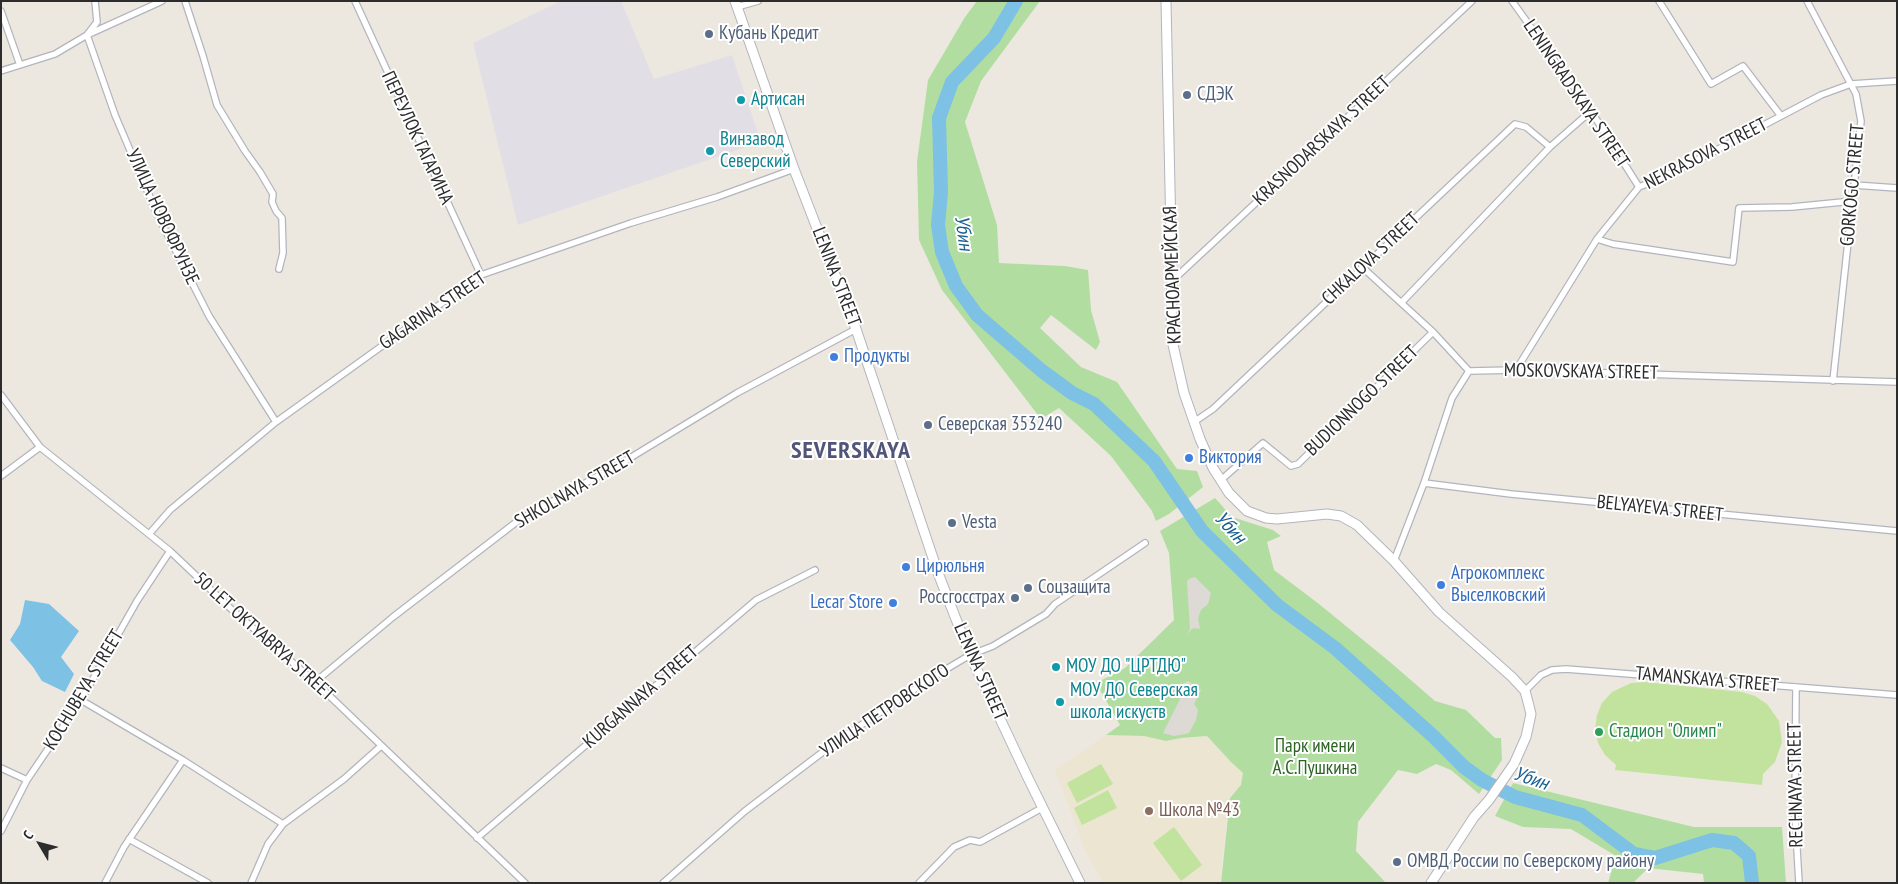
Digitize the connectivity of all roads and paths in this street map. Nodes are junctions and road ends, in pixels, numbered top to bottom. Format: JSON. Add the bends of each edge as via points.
{"nodes":[{"id":1,"x":95,"y":1,"type":"edge"},
{"id":2,"x":162,"y":1,"type":"edge"},
{"id":3,"x":185,"y":1,"type":"edge"},
{"id":4,"x":355,"y":1,"type":"edge"},
{"id":5,"x":758,"y":1,"type":"edge"},
{"id":6,"x":1166,"y":1,"type":"edge"},
{"id":7,"x":1472,"y":1,"type":"edge"},
{"id":8,"x":1512,"y":1,"type":"edge"},
{"id":9,"x":1659,"y":1,"type":"edge"},
{"id":10,"x":1807,"y":1,"type":"edge"},
{"id":11,"x":736,"y":4,"type":"edge"},
{"id":12,"x":1,"y":11,"type":"edge"},
{"id":13,"x":87,"y":35,"type":"junction"},
{"id":14,"x":20,"y":64,"type":"junction"},
{"id":15,"x":1,"y":71,"type":"edge"},
{"id":16,"x":1897,"y":82,"type":"edge"},
{"id":17,"x":1851,"y":84,"type":"junction"},
{"id":18,"x":1591,"y":111,"type":"junction"},
{"id":19,"x":1781,"y":116,"type":"junction"},
{"id":20,"x":1550,"y":148,"type":"junction"},
{"id":21,"x":794,"y":169,"type":"junction"},
{"id":22,"x":1854,"y":185,"type":"junction"},
{"id":23,"x":1639,"y":187,"type":"junction"},
{"id":24,"x":1897,"y":188,"type":"edge"},
{"id":25,"x":1853,"y":201,"type":"junction"},
{"id":26,"x":1597,"y":238,"type":"junction"},
{"id":27,"x":1362,"y":267,"type":"junction"},
{"id":28,"x":279,"y":269,"type":"dead end"},
{"id":29,"x":481,"y":275,"type":"junction"},
{"id":30,"x":1172,"y":281,"type":"junction"},
{"id":31,"x":1402,"y":302,"type":"junction"},
{"id":32,"x":856,"y":329,"type":"junction"},
{"id":33,"x":1433,"y":332,"type":"junction"},
{"id":34,"x":1516,"y":370,"type":"junction"},
{"id":35,"x":1469,"y":372,"type":"junction"},
{"id":36,"x":1833,"y":380,"type":"junction"},
{"id":37,"x":1897,"y":382,"type":"edge"},
{"id":38,"x":1,"y":394,"type":"edge"},
{"id":39,"x":276,"y":422,"type":"junction"},
{"id":40,"x":1194,"y":422,"type":"junction"},
{"id":41,"x":40,"y":447,"type":"junction"},
{"id":42,"x":1,"y":476,"type":"edge"},
{"id":43,"x":1221,"y":480,"type":"junction"},
{"id":44,"x":1424,"y":483,"type":"junction"},
{"id":45,"x":1897,"y":531,"type":"edge"},
{"id":46,"x":150,"y":533,"type":"junction"},
{"id":47,"x":1145,"y":543,"type":"dead end"},
{"id":48,"x":170,"y":550,"type":"junction"},
{"id":49,"x":1394,"y":561,"type":"junction"},
{"id":50,"x":814,"y":570,"type":"dead end"},
{"id":51,"x":970,"y":655,"type":"junction"},
{"id":52,"x":315,"y":682,"type":"junction"},
{"id":53,"x":1796,"y":687,"type":"junction"},
{"id":54,"x":1525,"y":691,"type":"junction"},
{"id":55,"x":1897,"y":695,"type":"edge"},
{"id":56,"x":81,"y":700,"type":"junction"},
{"id":57,"x":381,"y":746,"type":"junction"},
{"id":58,"x":183,"y":760,"type":"junction"},
{"id":59,"x":1,"y":768,"type":"edge"},
{"id":60,"x":27,"y":780,"type":"junction"},
{"id":61,"x":1042,"y":808,"type":"junction"},
{"id":62,"x":283,"y":824,"type":"junction"},
{"id":63,"x":1,"y":831,"type":"edge"},
{"id":64,"x":477,"y":838,"type":"junction"},
{"id":65,"x":129,"y":839,"type":"junction"},
{"id":66,"x":105,"y":883,"type":"edge"},
{"id":67,"x":208,"y":883,"type":"edge"},
{"id":68,"x":251,"y":883,"type":"edge"},
{"id":69,"x":524,"y":883,"type":"edge"},
{"id":70,"x":663,"y":883,"type":"edge"},
{"id":71,"x":919,"y":883,"type":"edge"},
{"id":72,"x":1080,"y":883,"type":"edge"},
{"id":73,"x":1431,"y":883,"type":"edge"},
{"id":74,"x":1798,"y":883,"type":"edge"}],
"edges":[{"from":1,"to":13,"type":"street","via":[[97,22]]},
{"from":2,"to":13,"type":"street"},
{"from":3,"to":28,"type":"street","via":[[217,105],[273,194],[272,202],[282,218],[283,253]]},
{"from":4,"to":29,"type":"street","name":"ПЕРЕУЛОК ГАГАРИНА"},
{"from":5,"to":11,"type":"street"},
{"from":6,"to":30,"type":"street","name":"КРАСНОАРМЕЙСКАЯ"},
{"from":7,"to":30,"type":"street","name":"KRASNODARSKAYA STREET"},
{"from":8,"to":18,"type":"street","name":"LENINGRADSKAYA STREET"},
{"from":9,"to":19,"type":"street","via":[[1712,84],[1742,66]]},
{"from":10,"to":17,"type":"street","name":"GORKOGO STREET"},
{"from":11,"to":21,"type":"street","name":"LENINA STREET"},
{"from":12,"to":14,"type":"street"},
{"from":13,"to":14,"type":"street","via":[[55,54]]},
{"from":13,"to":39,"type":"street","name":"УЛИЦА НОВОФРУНЗЕ","via":[[158,216],[210,316]]},
{"from":14,"to":15,"type":"street"},
{"from":16,"to":17,"type":"street","name":"NEKRASOVA STREET"},
{"from":17,"to":19,"type":"street","name":"NEKRASOVA STREET"},
{"from":17,"to":22,"type":"street","name":"GORKOGO STREET","via":[[1861,121]]},
{"from":18,"to":20,"type":"street"},
{"from":18,"to":23,"type":"street","name":"LENINGRADSKAYA STREET"},
{"from":19,"to":23,"type":"street","name":"NEKRASOVA STREET"},
{"from":20,"to":27,"type":"street","name":"CHKALOVA STREET","via":[[1526,127],[1514,124]]},
{"from":20,"to":31,"type":"street"},
{"from":21,"to":29,"type":"street","name":"GAGARINA STREET"},
{"from":21,"to":32,"type":"street","name":"LENINA STREET"},
{"from":22,"to":24,"type":"street"},
{"from":22,"to":25,"type":"street","name":"GORKOGO STREET"},
{"from":23,"to":26,"type":"street","name":"NEKRASOVA STREET"},
{"from":25,"to":26,"type":"street","via":[[1739,208],[1733,262],[1613,244]]},
{"from":25,"to":36,"type":"street","name":"GORKOGO STREET"},
{"from":26,"to":34,"type":"street","name":"NEKRASOVA STREET"},
{"from":27,"to":31,"type":"street"},
{"from":27,"to":40,"type":"street","name":"CHKALOVA STREET","via":[[1213,408]]},
{"from":29,"to":39,"type":"street","name":"GAGARINA STREET"},
{"from":30,"to":40,"type":"street","name":"КРАСНОАРМЕЙСКАЯ","via":[[1171,336]]},
{"from":31,"to":33,"type":"street"},
{"from":32,"to":51,"type":"street","name":"LENINA STREET","via":[[938,573]]},
{"from":32,"to":52,"type":"street","name":"SHKOLNAYA STREET","via":[[736,393],[519,520],[392,617]]},
{"from":33,"to":35,"type":"street"},
{"from":33,"to":43,"type":"street","name":"BUDIONNOGO STREET","via":[[1298,464],[1292,466],[1263,443]]},
{"from":34,"to":35,"type":"street","name":"MOSKOVSKAYA STREET"},
{"from":34,"to":36,"type":"street","name":"MOSKOVSKAYA STREET"},
{"from":35,"to":44,"type":"street","via":[[1452,398]]},
{"from":36,"to":37,"type":"street","name":"MOSKOVSKAYA STREET"},
{"from":38,"to":41,"type":"street","name":"50 LET OKTYABRYA STREET"},
{"from":39,"to":46,"type":"street","name":"GAGARINA STREET","via":[[170,510]]},
{"from":40,"to":43,"type":"street","name":"КРАСНОАРМЕЙСКАЯ"},
{"from":41,"to":42,"type":"street"},
{"from":41,"to":46,"type":"street","name":"50 LET OKTYABRYA STREET"},
{"from":43,"to":49,"type":"street","name":"КРАСНОАРМЕЙСКАЯ","via":[[1229,493],[1248,511],[1266,518],[1341,516],[1357,525]]},
{"from":44,"to":45,"type":"street","name":"BELYAYEVA STREET"},
{"from":44,"to":49,"type":"street"},
{"from":46,"to":48,"type":"street","name":"50 LET OKTYABRYA STREET"},
{"from":47,"to":51,"type":"street","name":"УЛИЦА ПЕТРОВСКОГО","via":[[1055,604],[1046,614],[993,646]]},
{"from":48,"to":52,"type":"street","name":"50 LET OKTYABRYA STREET"},
{"from":48,"to":56,"type":"street","name":"KOCHUBEYA STREET"},
{"from":49,"to":54,"type":"street","name":"КРАСНОАРМЕЙСКАЯ","via":[[1440,612]]},
{"from":50,"to":64,"type":"street","name":"KURGANNAYA STREET","via":[[756,600]]},
{"from":51,"to":61,"type":"street","name":"LENINA STREET"},
{"from":51,"to":70,"type":"street","name":"УЛИЦА ПЕТРОВСКОГО","via":[[836,742],[745,811]]},
{"from":52,"to":57,"type":"street","name":"50 LET OKTYABRYA STREET"},
{"from":53,"to":54,"type":"street","name":"TAMANSKAYA STREET","via":[[1566,669],[1541,675]]},
{"from":53,"to":55,"type":"street","name":"TAMANSKAYA STREET"},
{"from":53,"to":74,"type":"street","name":"RECHNAYA STREET"},
{"from":54,"to":73,"type":"street","via":[[1530,714],[1526,737],[1514,764]]},
{"from":56,"to":58,"type":"street"},
{"from":56,"to":60,"type":"street","name":"KOCHUBEYA STREET"},
{"from":57,"to":62,"type":"street","via":[[344,779]]},
{"from":57,"to":64,"type":"street","name":"50 LET OKTYABRYA STREET"},
{"from":58,"to":62,"type":"street"},
{"from":58,"to":65,"type":"street"},
{"from":59,"to":60,"type":"street"},
{"from":60,"to":63,"type":"street","name":"KOCHUBEYA STREET"},
{"from":61,"to":71,"type":"street","via":[[980,842],[970,840],[954,847]]},
{"from":61,"to":72,"type":"street","name":"LENINA STREET"},
{"from":62,"to":68,"type":"street","via":[[268,844]]},
{"from":64,"to":69,"type":"street","name":"50 LET OKTYABRYA STREET"},
{"from":65,"to":66,"type":"street"},
{"from":65,"to":67,"type":"street"}]}
